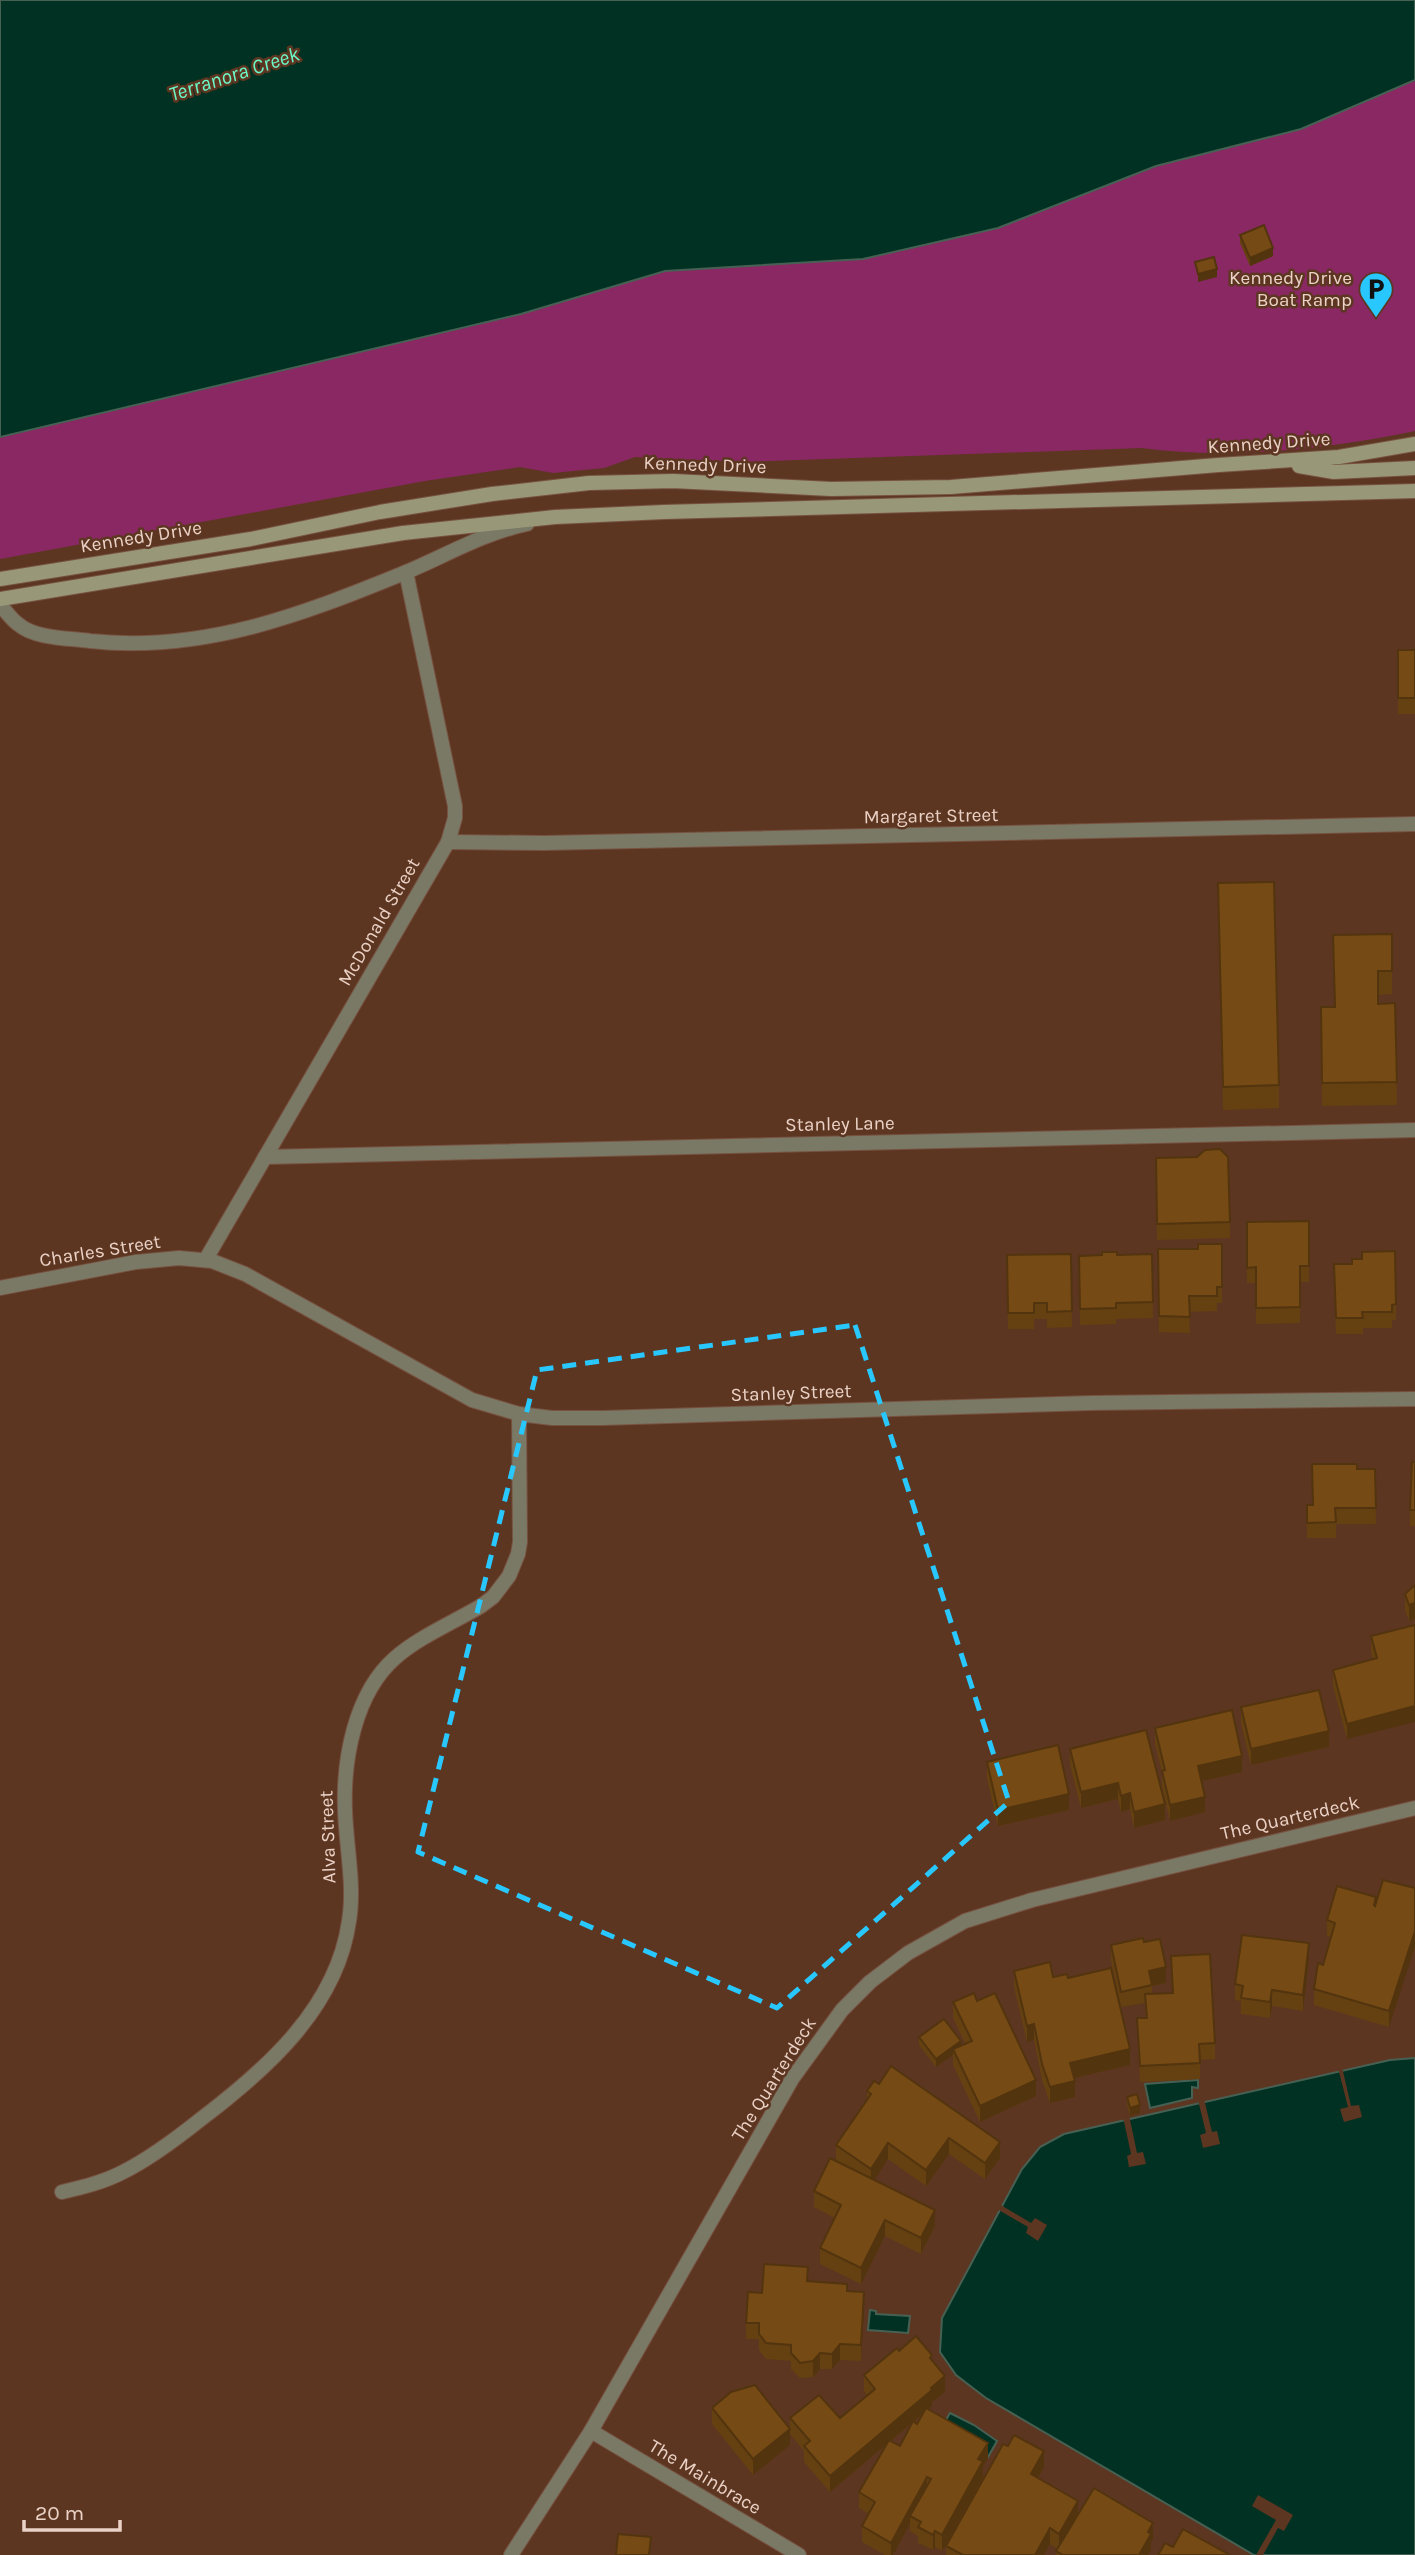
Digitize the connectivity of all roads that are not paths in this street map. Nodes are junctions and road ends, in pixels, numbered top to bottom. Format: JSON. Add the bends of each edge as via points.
{"nodes":[{"id":1,"x":1415,"y":444,"type":"edge"},
{"id":2,"x":1280,"y":462,"type":"junction"},
{"id":3,"x":1415,"y":468,"type":"edge"},
{"id":4,"x":1415,"y":491,"type":"edge"},
{"id":5,"x":591,"y":516,"type":"junction"},
{"id":6,"x":405,"y":572,"type":"junction"},
{"id":7,"x":0,"y":579,"type":"edge"},
{"id":8,"x":0,"y":599,"type":"edge"},
{"id":9,"x":0,"y":605,"type":"edge"},
{"id":10,"x":1415,"y":824,"type":"edge"},
{"id":11,"x":448,"y":842,"type":"junction"},
{"id":12,"x":1415,"y":1130,"type":"edge"},
{"id":13,"x":265,"y":1157,"type":"junction"},
{"id":14,"x":206,"y":1259,"type":"junction"},
{"id":15,"x":0,"y":1288,"type":"edge"},
{"id":16,"x":1415,"y":1399,"type":"edge"},
{"id":17,"x":519,"y":1414,"type":"junction"},
{"id":18,"x":1415,"y":1808,"type":"edge"},
{"id":19,"x":62,"y":2192,"type":"dead end"},
{"id":20,"x":591,"y":2431,"type":"junction"},
{"id":21,"x":511,"y":2555,"type":"edge"},
{"id":22,"x":799,"y":2555,"type":"edge"}],
"edges":[{"from":1,"to":2,"type":"street","name":"Kennedy Drive"},
{"from":2,"to":3,"type":"street","via":[[1334,472]]},
{"from":2,"to":7,"type":"street","name":"Kennedy Drive","via":[[951,487],[589,483],[380,512],[251,539]]},
{"from":4,"to":5,"type":"street","name":"Kennedy Drive"},
{"from":5,"to":6,"type":"street","via":[[500,531]]},
{"from":5,"to":8,"type":"street","name":"Kennedy Drive","via":[[403,533]]},
{"from":6,"to":9,"type":"street","via":[[277,621],[177,641],[111,643],[33,632],[17,624]]},
{"from":6,"to":11,"type":"street","name":"McDonald Street","via":[[455,807]]},
{"from":10,"to":11,"type":"street","name":"Margaret Street"},
{"from":11,"to":13,"type":"street","name":"McDonald Street"},
{"from":12,"to":13,"type":"street","name":"Stanley Lane"},
{"from":13,"to":14,"type":"street","name":"McDonald Street"},
{"from":14,"to":15,"type":"street","name":"Charles Street","via":[[136,1262]]},
{"from":14,"to":17,"type":"street","name":"Stanley Street","via":[[256,1280],[454,1392]]},
{"from":16,"to":17,"type":"street","name":"Stanley Street","via":[[1091,1403],[603,1418]]},
{"from":17,"to":19,"type":"street","name":"Alva Street","via":[[520,1542],[509,1576],[481,1606],[393,1660],[373,1685],[358,1717],[345,1788],[350,1918],[331,1980],[294,2035],[247,2084],[158,2152],[121,2173]]},
{"from":18,"to":20,"type":"street","name":"The Quarterdeck","via":[[1032,1899],[965,1921],[908,1953],[842,2010],[792,2079]]},
{"from":20,"to":21,"type":"street","name":"The Quarterdeck"},
{"from":20,"to":22,"type":"street","name":"The Mainbrace"}]}
